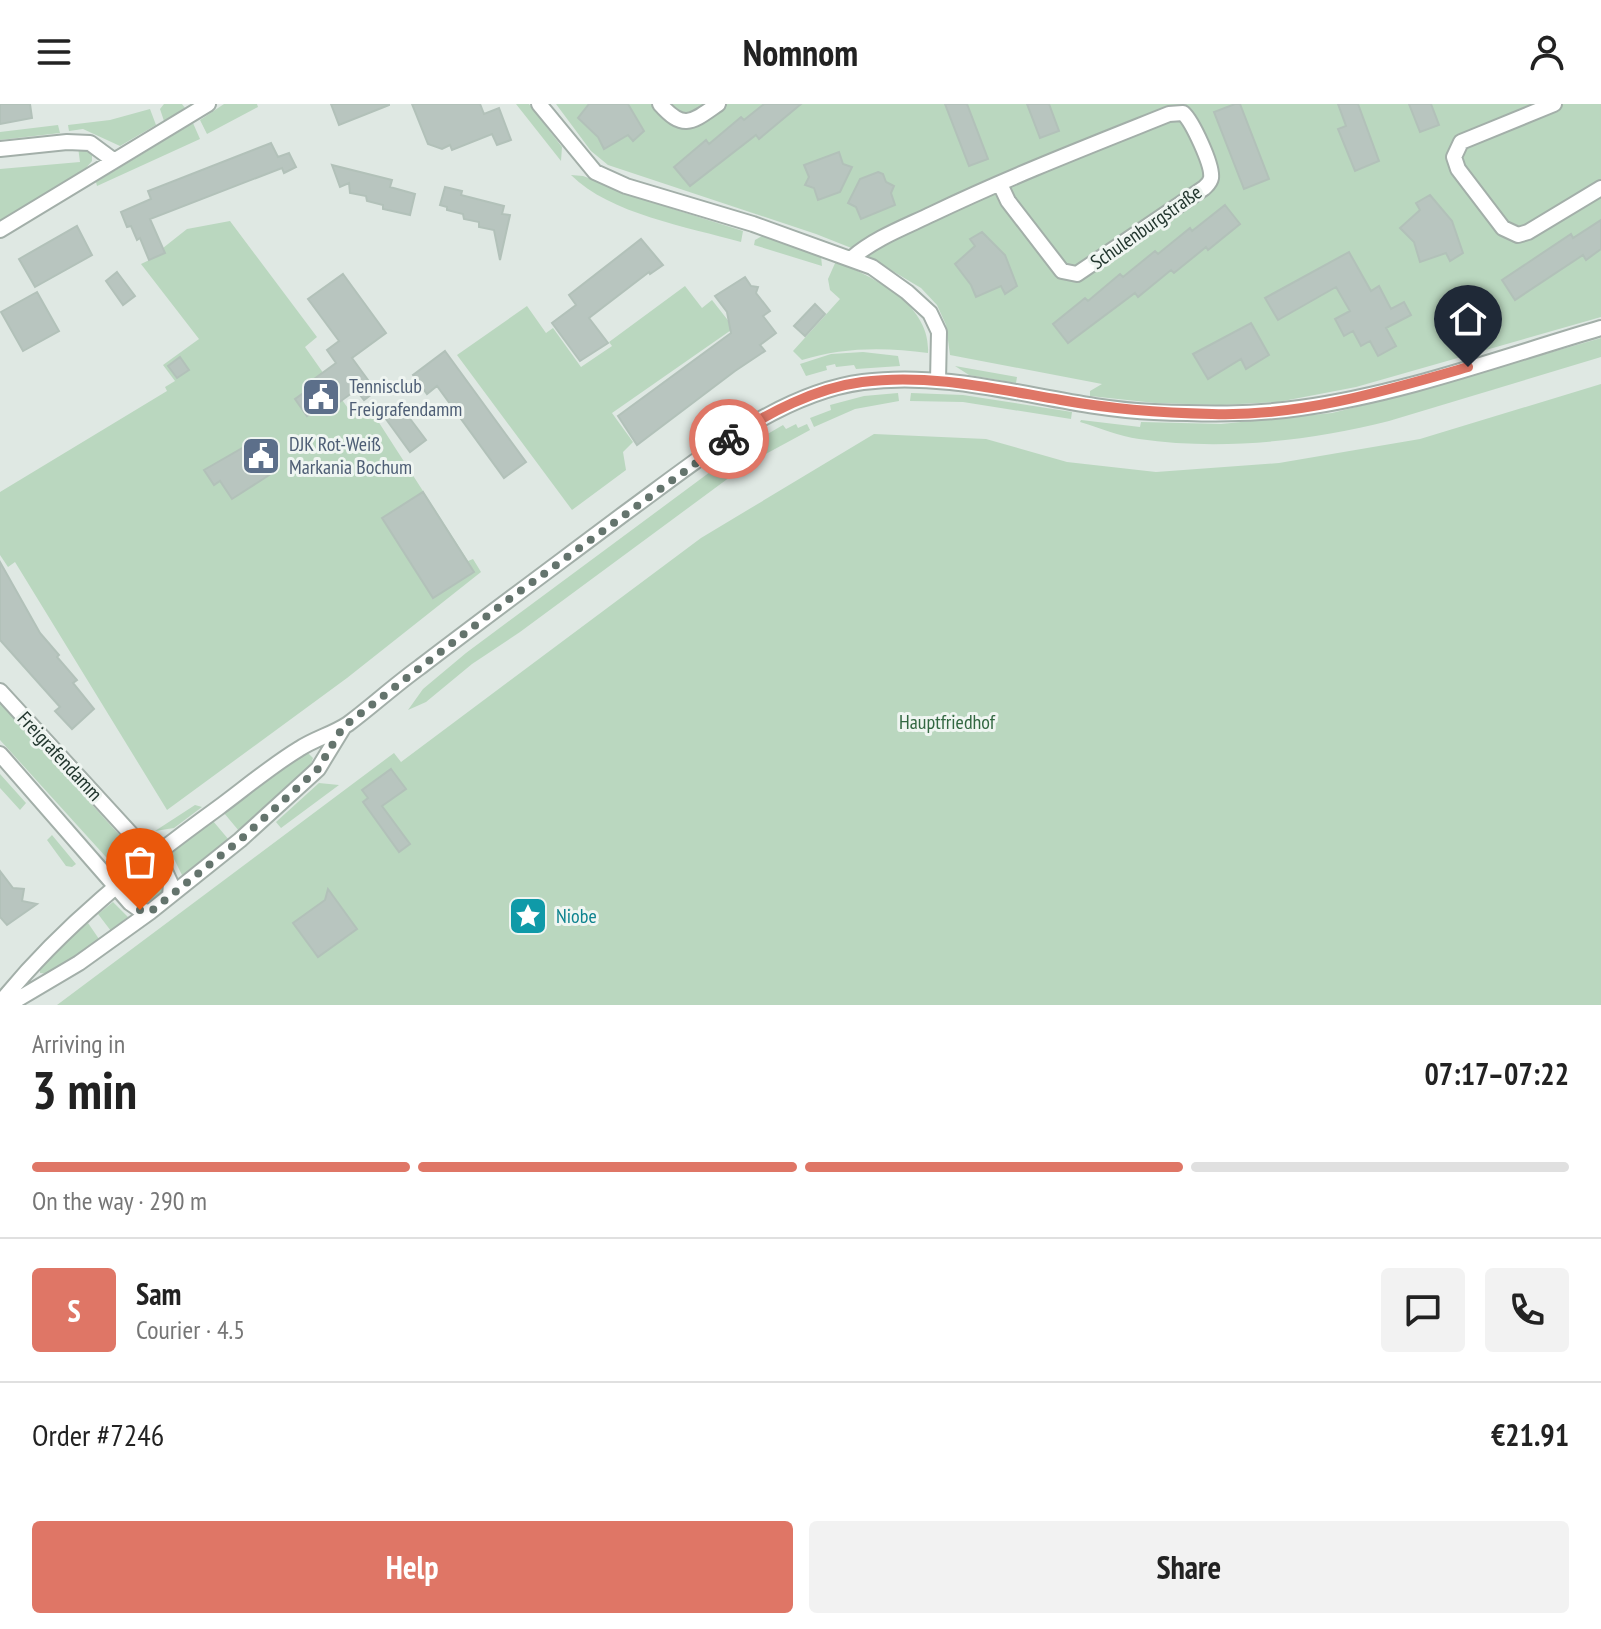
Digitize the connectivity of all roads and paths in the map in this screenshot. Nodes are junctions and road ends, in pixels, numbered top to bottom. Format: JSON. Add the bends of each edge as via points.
{"nodes":[{"id":1,"x":208,"y":104,"type":"edge"},
{"id":2,"x":539,"y":104,"type":"edge"},
{"id":3,"x":660,"y":104,"type":"edge"},
{"id":4,"x":718,"y":104,"type":"edge"},
{"id":5,"x":1554,"y":104,"type":"edge"},
{"id":6,"x":0,"y":149,"type":"edge"},
{"id":7,"x":113,"y":160,"type":"junction"},
{"id":8,"x":1000,"y":184,"type":"junction"},
{"id":9,"x":1601,"y":188,"type":"edge"},
{"id":10,"x":0,"y":230,"type":"edge"},
{"id":11,"x":852,"y":258,"type":"junction"},
{"id":12,"x":1601,"y":328,"type":"edge"},
{"id":13,"x":938,"y":381,"type":"junction"},
{"id":14,"x":0,"y":691,"type":"edge"},
{"id":15,"x":343,"y":727,"type":"junction"},
{"id":16,"x":0,"y":754,"type":"edge"},
{"id":17,"x":153,"y":857,"type":"junction"},
{"id":18,"x":116,"y":886,"type":"junction"},
{"id":19,"x":170,"y":896,"type":"junction"},
{"id":20,"x":150,"y":912,"type":"junction"},
{"id":21,"x":0,"y":1003,"type":"edge"},
{"id":22,"x":8,"y":1005,"type":"edge"}],
"edges":[{"from":1,"to":7,"type":"street"},
{"from":2,"to":11,"type":"street","via":[[595,172]]},
{"from":3,"to":4,"type":"street","via":[[683,122]]},
{"from":5,"to":9,"type":"street","via":[[1461,142],[1454,157],[1458,169],[1503,228],[1518,235]]},
{"from":6,"to":7,"type":"street","via":[[90,143]]},
{"from":7,"to":10,"type":"street"},
{"from":8,"to":8,"type":"street","name":"Schulenburgstraße","via":[[1169,114],[1183,113],[1191,120],[1211,172],[1204,188],[1077,274],[1062,271]]},
{"from":8,"to":11,"type":"street","name":"Schulenburgstraße","via":[[865,246]]},
{"from":11,"to":13,"type":"street","via":[[884,275],[930,313],[939,332]]},
{"from":12,"to":13,"type":"street","via":[[1401,387],[1273,412],[1147,412]]},
{"from":13,"to":15,"type":"street","via":[[861,382],[822,392],[754,422]]},
{"from":14,"to":17,"type":"street","name":"Freigrafendamm"},
{"from":15,"to":17,"type":"street","via":[[302,747]]},
{"from":15,"to":19,"type":"street","via":[[318,769]]},
{"from":16,"to":18,"type":"street"},
{"from":17,"to":18,"type":"street"},
{"from":17,"to":19,"type":"street","name":"Freigrafendamm","via":[[171,884]]},
{"from":18,"to":20,"type":"street","via":[[130,903]]},
{"from":18,"to":21,"type":"street","via":[[30,966]]},
{"from":19,"to":20,"type":"street"},
{"from":20,"to":22,"type":"street"}]}
